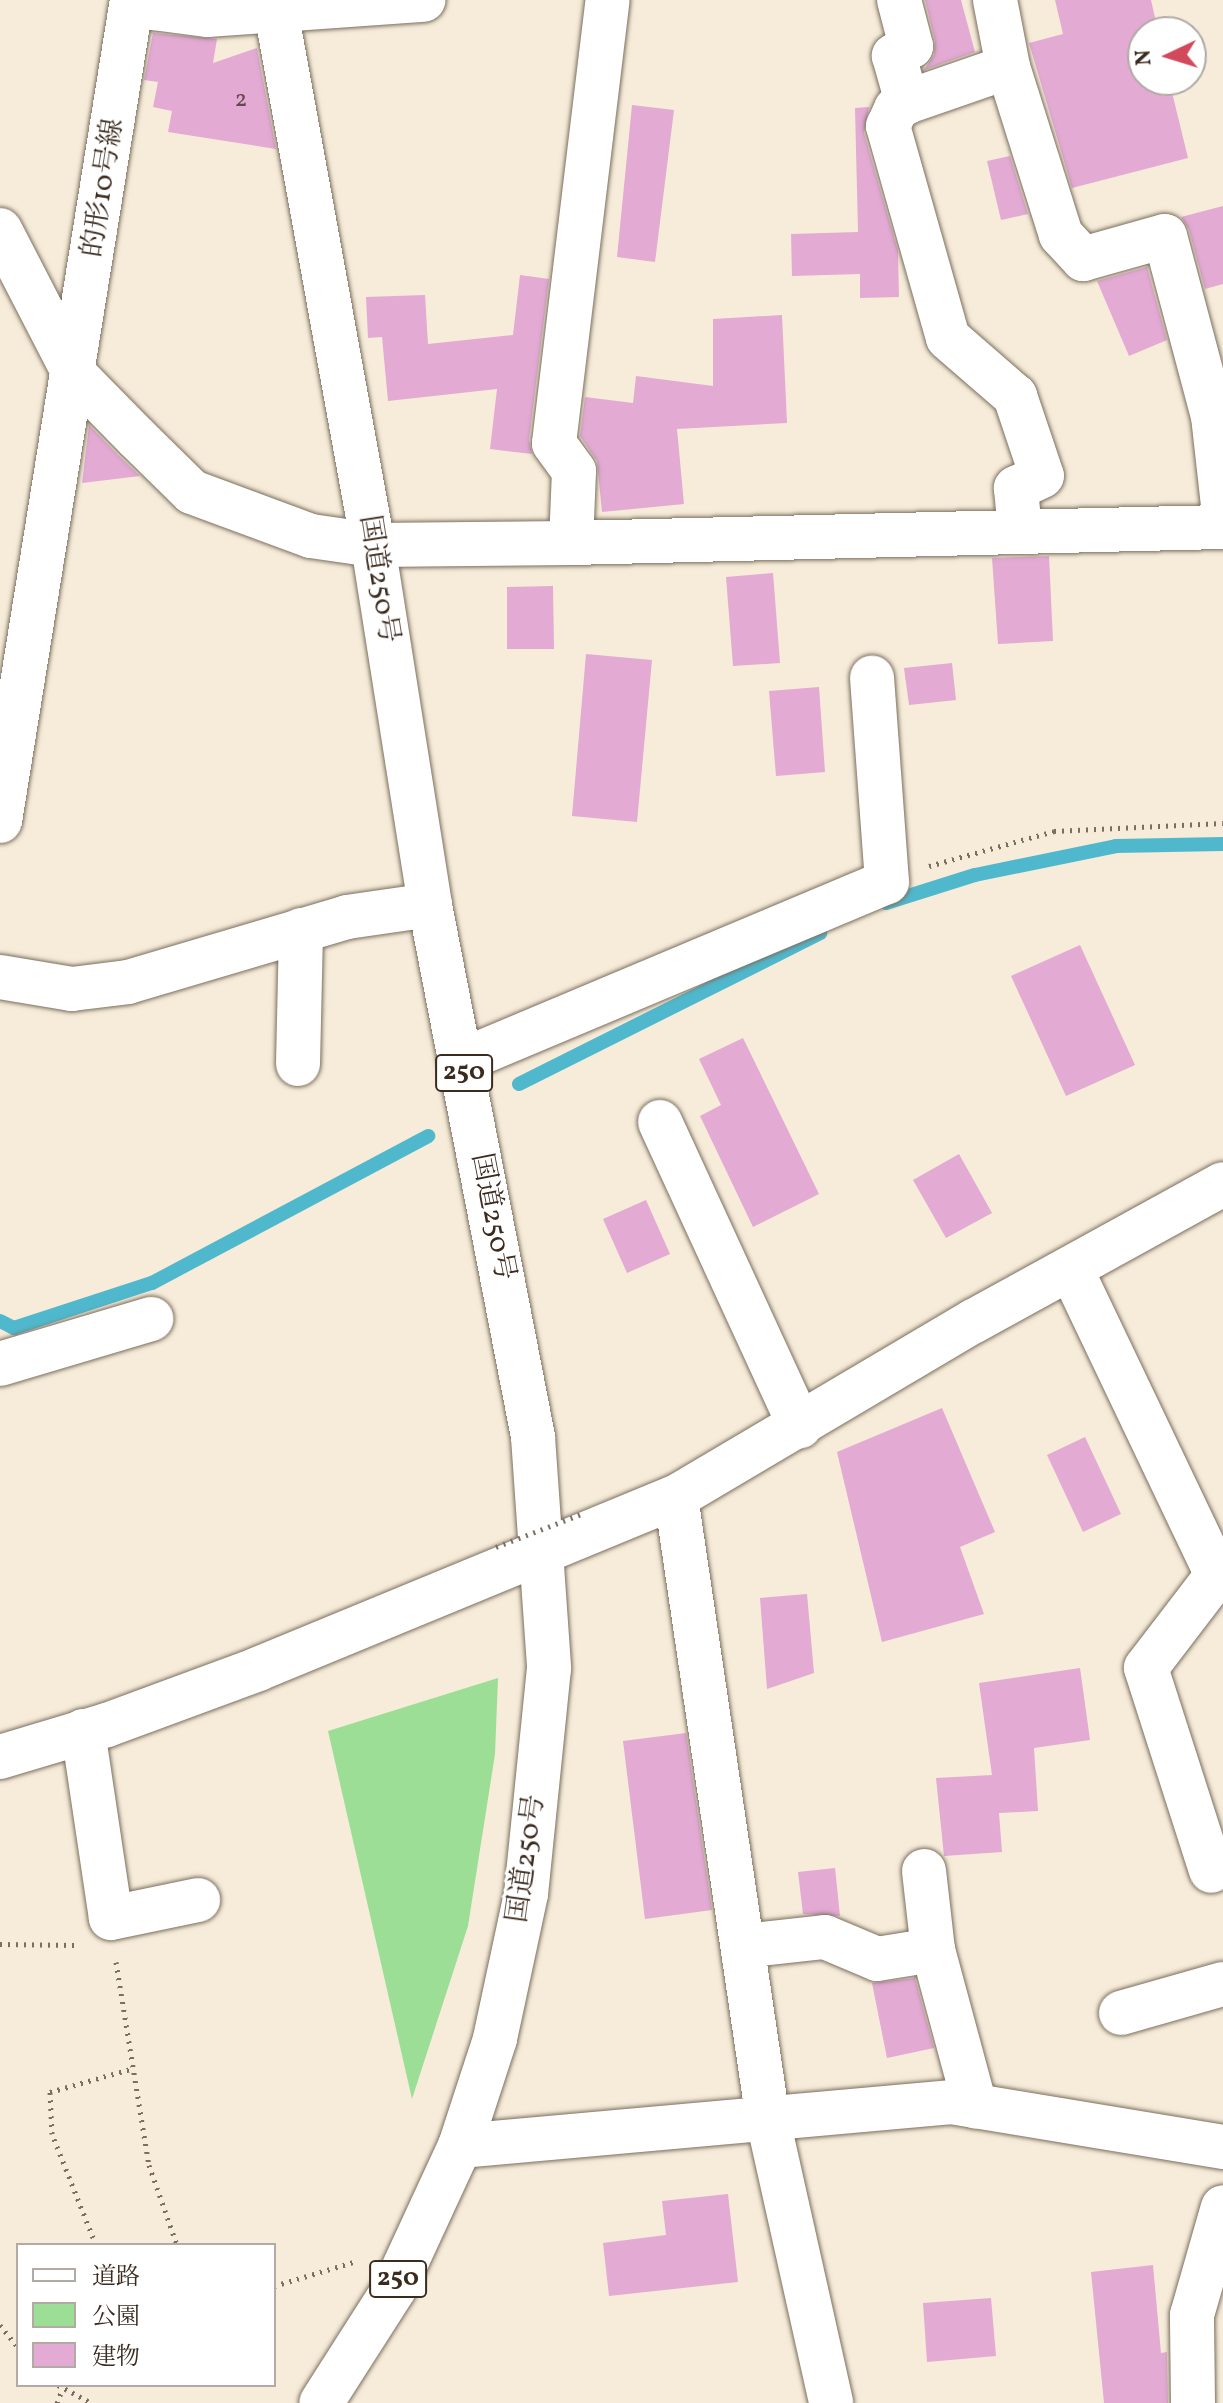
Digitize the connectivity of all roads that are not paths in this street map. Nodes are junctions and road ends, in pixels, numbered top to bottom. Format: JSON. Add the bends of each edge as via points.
{"nodes":[{"id":1,"x":132,"y":0,"type":"edge"},
{"id":2,"x":142,"y":0,"type":"edge"},
{"id":3,"x":423,"y":0,"type":"edge"},
{"id":4,"x":608,"y":0,"type":"edge"},
{"id":5,"x":899,"y":0,"type":"edge"},
{"id":6,"x":995,"y":0,"type":"edge"},
{"id":7,"x":275,"y":5,"type":"edge"},
{"id":8,"x":1008,"y":67,"type":"junction"},
{"id":9,"x":907,"y":102,"type":"junction"},
{"id":10,"x":0,"y":230,"type":"edge"},
{"id":11,"x":75,"y":375,"type":"junction"},
{"id":12,"x":1223,"y":505,"type":"edge"},
{"id":13,"x":1223,"y":527,"type":"edge"},
{"id":14,"x":1020,"y":532,"type":"junction"},
{"id":15,"x":571,"y":543,"type":"junction"},
{"id":16,"x":373,"y":545,"type":"junction"},
{"id":17,"x":872,"y":678,"type":"dead end"},
{"id":18,"x":0,"y":821,"type":"edge"},
{"id":19,"x":430,"y":905,"type":"junction"},
{"id":20,"x":301,"y":930,"type":"junction"},
{"id":21,"x":0,"y":977,"type":"edge"},
{"id":22,"x":461,"y":1061,"type":"junction"},
{"id":23,"x":298,"y":1064,"type":"dead end"},
{"id":24,"x":660,"y":1122,"type":"dead end"},
{"id":25,"x":1222,"y":1186,"type":"edge"},
{"id":26,"x":1071,"y":1269,"type":"junction"},
{"id":27,"x":151,"y":1319,"type":"dead end"},
{"id":28,"x":0,"y":1364,"type":"edge"},
{"id":29,"x":800,"y":1426,"type":"junction"},
{"id":30,"x":676,"y":1497,"type":"junction"},
{"id":31,"x":543,"y":1551,"type":"junction"},
{"id":32,"x":83,"y":1731,"type":"junction"},
{"id":33,"x":0,"y":1757,"type":"edge"},
{"id":34,"x":924,"y":1871,"type":"dead end"},
{"id":35,"x":1211,"y":1871,"type":"dead end"},
{"id":36,"x":198,"y":1900,"type":"dead end"},
{"id":37,"x":743,"y":1946,"type":"junction"},
{"id":38,"x":933,"y":1950,"type":"junction"},
{"id":39,"x":1223,"y":1984,"type":"edge"},
{"id":40,"x":1121,"y":2013,"type":"dead end"},
{"id":41,"x":975,"y":2106,"type":"junction"},
{"id":42,"x":768,"y":2120,"type":"junction"},
{"id":43,"x":460,"y":2146,"type":"junction"},
{"id":44,"x":1223,"y":2147,"type":"edge"},
{"id":45,"x":1223,"y":2207,"type":"edge"},
{"id":46,"x":321,"y":2403,"type":"edge"},
{"id":47,"x":831,"y":2403,"type":"edge"},
{"id":48,"x":1193,"y":2403,"type":"edge"}],
"edges":[{"from":1,"to":11,"type":"main road","name":"的形10号線"},
{"from":2,"to":7,"type":"main road","via":[[153,8],[207,15]]},
{"from":3,"to":7,"type":"main road"},
{"from":4,"to":15,"type":"main road","via":[[554,443],[574,471]]},
{"from":5,"to":9,"type":"main road","via":[[911,46],[894,56]]},
{"from":6,"to":8,"type":"main road"},
{"from":7,"to":16,"type":"main road","name":"国道250号","number":"250"},
{"from":8,"to":9,"type":"main road"},
{"from":8,"to":12,"type":"main road","via":[[1061,235],[1068,243],[1083,259],[1165,236],[1213,416]]},
{"from":9,"to":14,"type":"main road","via":[[896,109],[888,126],[948,338],[1015,396],[1042,476],[1016,488]]},
{"from":10,"to":11,"type":"main road"},
{"from":11,"to":16,"type":"main road","via":[[192,492],[311,536]]},
{"from":11,"to":18,"type":"main road","name":"的形10号線"},
{"from":13,"to":14,"type":"main road"},
{"from":14,"to":15,"type":"main road"},
{"from":15,"to":16,"type":"main road"},
{"from":16,"to":19,"type":"main road","name":"国道250号","number":"250"},
{"from":17,"to":22,"type":"main road","via":[[887,882]]},
{"from":19,"to":20,"type":"main road","via":[[347,917]]},
{"from":19,"to":22,"type":"main road","name":"国道250号","number":"250"},
{"from":20,"to":21,"type":"main road","via":[[128,982],[72,989]]},
{"from":20,"to":23,"type":"main road"},
{"from":22,"to":31,"type":"main road","name":"国道250号","number":"250","via":[[533,1437]]},
{"from":24,"to":29,"type":"main road"},
{"from":25,"to":26,"type":"main road"},
{"from":26,"to":29,"type":"main road"},
{"from":26,"to":35,"type":"main road","via":[[1217,1575],[1146,1668]]},
{"from":27,"to":28,"type":"main road"},
{"from":29,"to":30,"type":"main road"},
{"from":30,"to":31,"type":"main road"},
{"from":30,"to":37,"type":"main road"},
{"from":31,"to":32,"type":"main road","via":[[258,1669]]},
{"from":31,"to":43,"type":"main road","name":"国道250号","number":"250","via":[[549,1668],[526,1894],[495,2039]]},
{"from":32,"to":33,"type":"main road"},
{"from":32,"to":36,"type":"main road","via":[[112,1932]]},
{"from":34,"to":38,"type":"main road"},
{"from":37,"to":38,"type":"main road","via":[[825,1937],[877,1959]]},
{"from":37,"to":42,"type":"main road"},
{"from":38,"to":41,"type":"main road"},
{"from":39,"to":40,"type":"main road"},
{"from":41,"to":42,"type":"main road","via":[[951,2102]]},
{"from":41,"to":44,"type":"main road"},
{"from":42,"to":43,"type":"main road"},
{"from":42,"to":47,"type":"main road"},
{"from":43,"to":46,"type":"main road","name":"国道250号","number":"250","via":[[394,2289]]},
{"from":45,"to":48,"type":"main road","via":[[1192,2315]]}]}
